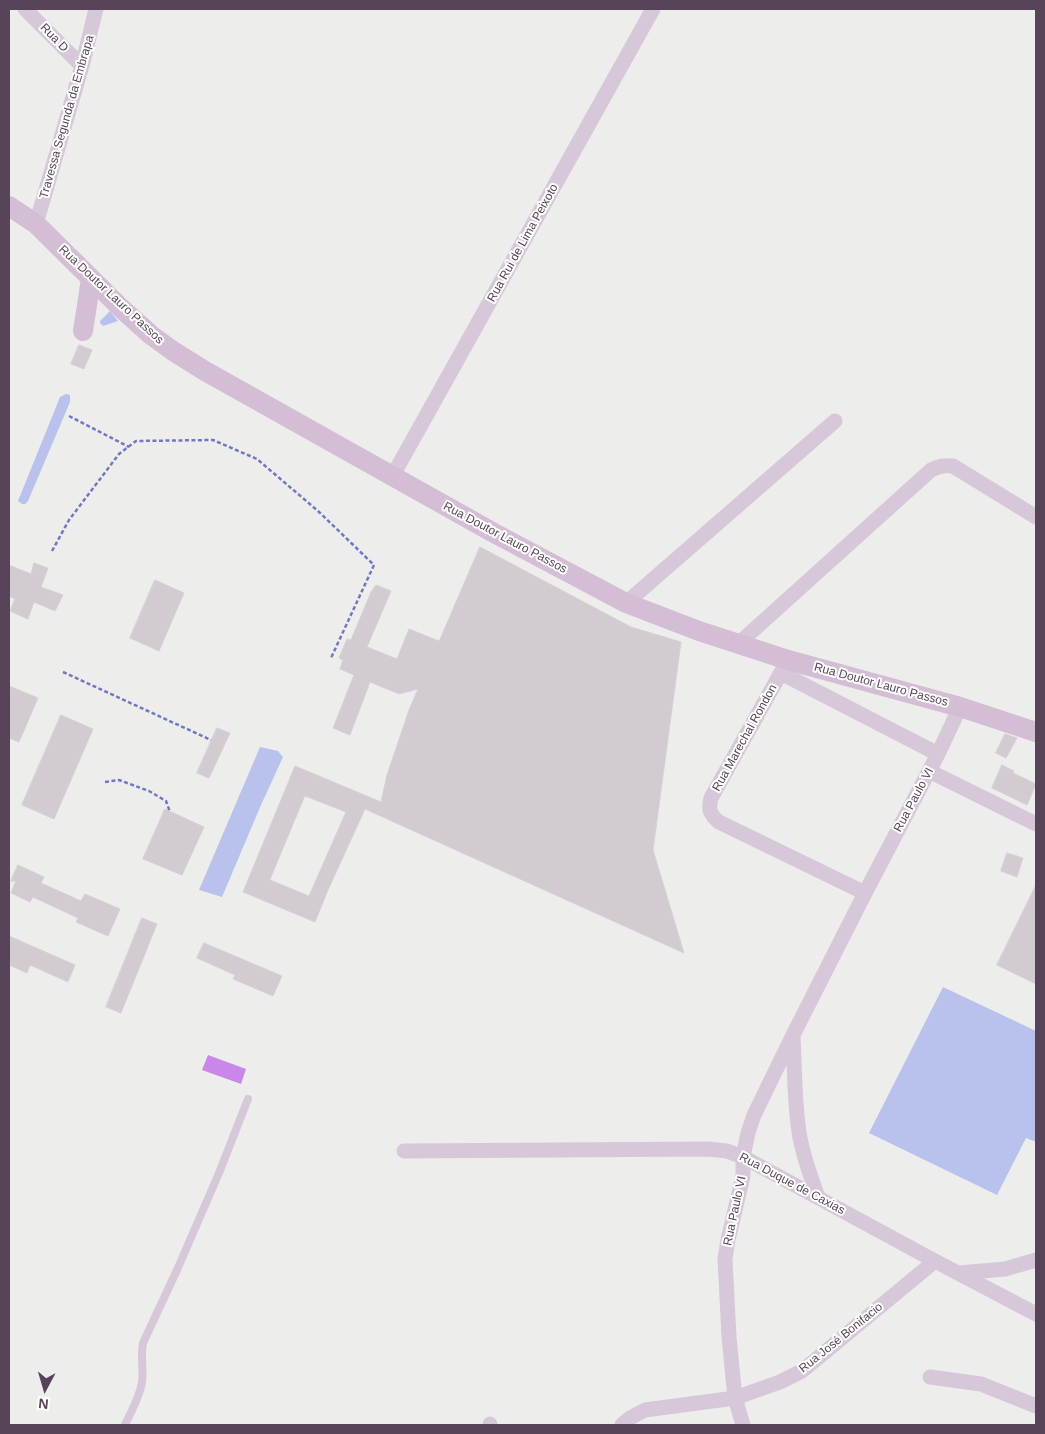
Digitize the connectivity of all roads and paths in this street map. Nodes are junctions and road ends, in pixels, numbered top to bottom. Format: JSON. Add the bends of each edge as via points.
{"nodes":[{"id":1,"x":25,"y":9,"type":"edge"},
{"id":2,"x":96,"y":9,"type":"edge"},
{"id":3,"x":654,"y":9,"type":"edge"},
{"id":4,"x":82,"y":66,"type":"junction"},
{"id":5,"x":9,"y":206,"type":"edge"},
{"id":6,"x":36,"y":224,"type":"junction"},
{"id":7,"x":91,"y":279,"type":"junction"},
{"id":8,"x":83,"y":331,"type":"dead end"},
{"id":9,"x":69,"y":416,"type":"dead end"},
{"id":10,"x":835,"y":421,"type":"dead end"},
{"id":11,"x":129,"y":447,"type":"junction"},
{"id":12,"x":392,"y":476,"type":"junction"},
{"id":13,"x":1036,"y":517,"type":"edge"},
{"id":14,"x":52,"y":551,"type":"dead end"},
{"id":15,"x":626,"y":603,"type":"junction"},
{"id":16,"x":738,"y":644,"type":"junction"},
{"id":17,"x":331,"y":658,"type":"dead end"},
{"id":18,"x":784,"y":666,"type":"junction"},
{"id":19,"x":63,"y":672,"type":"dead end"},
{"id":20,"x":960,"y":707,"type":"junction"},
{"id":21,"x":1036,"y":732,"type":"edge"},
{"id":22,"x":211,"y":740,"type":"dead end"},
{"id":23,"x":938,"y":754,"type":"junction"},
{"id":24,"x":929,"y":771,"type":"junction"},
{"id":25,"x":105,"y":782,"type":"dead end"},
{"id":26,"x":170,"y":812,"type":"dead end"},
{"id":27,"x":1036,"y":824,"type":"edge"},
{"id":28,"x":865,"y":893,"type":"junction"},
{"id":29,"x":793,"y":1035,"type":"junction"},
{"id":30,"x":248,"y":1099,"type":"dead end"},
{"id":31,"x":404,"y":1151,"type":"dead end"},
{"id":32,"x":743,"y":1157,"type":"junction"},
{"id":33,"x":818,"y":1198,"type":"junction"},
{"id":34,"x":1036,"y":1260,"type":"edge"},
{"id":35,"x":935,"y":1261,"type":"junction"},
{"id":36,"x":958,"y":1273,"type":"junction"},
{"id":37,"x":1036,"y":1314,"type":"edge"},
{"id":38,"x":930,"y":1376,"type":"dead end"},
{"id":39,"x":735,"y":1398,"type":"junction"},
{"id":40,"x":1036,"y":1406,"type":"edge"},
{"id":41,"x":125,"y":1425,"type":"edge"},
{"id":42,"x":622,"y":1425,"type":"edge"},
{"id":43,"x":744,"y":1425,"type":"edge"}],
"edges":[{"from":1,"to":4,"type":"street","name":"Rua D"},
{"from":2,"to":4,"type":"street","name":"Travessa Segunda da Embrapa"},
{"from":3,"to":12,"type":"street","name":"Rua Rui de Lima Peixoto"},
{"from":4,"to":6,"type":"street","name":"Travessa Segunda da Embrapa"},
{"from":5,"to":6,"type":"main road","name":"Rua Doutor Lauro Passos"},
{"from":6,"to":7,"type":"main road","name":"Rua Doutor Lauro Passos"},
{"from":7,"to":8,"type":"main road"},
{"from":7,"to":12,"type":"main road","name":"Rua Doutor Lauro Passos","via":[[145,330],[173,351]]},
{"from":9,"to":11,"type":"path"},
{"from":10,"to":15,"type":"street"},
{"from":11,"to":14,"type":"path","via":[[119,454],[69,520]]},
{"from":11,"to":17,"type":"path","via":[[136,441],[212,440],[257,459],[318,510],[374,565]]},
{"from":12,"to":15,"type":"main road","name":"Rua Doutor Lauro Passos"},
{"from":13,"to":16,"type":"street","via":[[953,466],[943,465],[931,470]]},
{"from":15,"to":16,"type":"main road","name":"Rua Doutor Lauro Passos"},
{"from":16,"to":18,"type":"main road","name":"Rua Doutor Lauro Passos"},
{"from":18,"to":20,"type":"main road","name":"Rua Doutor Lauro Passos"},
{"from":18,"to":23,"type":"street"},
{"from":18,"to":28,"type":"street","name":"Rua Marechal Rondon","via":[[712,798],[712,818]]},
{"from":19,"to":22,"type":"path"},
{"from":20,"to":21,"type":"main road","name":"Rua Doutor Lauro Passos"},
{"from":20,"to":23,"type":"street","name":"Rua Paulo VI"},
{"from":23,"to":24,"type":"street","name":"Rua Paulo VI"},
{"from":24,"to":27,"type":"street"},
{"from":24,"to":28,"type":"street","name":"Rua Paulo VI"},
{"from":25,"to":26,"type":"path","via":[[119,780],[149,791],[166,801]]},
{"from":28,"to":29,"type":"street","name":"Rua Paulo VI"},
{"from":29,"to":32,"type":"street","name":"Rua Paulo VI","via":[[754,1115]]},
{"from":29,"to":33,"type":"street","name":"Rua Paulo VI","via":[[800,1138]]},
{"from":30,"to":41,"type":"lane","via":[[215,1182],[143,1342],[142,1386]]},
{"from":31,"to":32,"type":"street","name":"Rua Duque de Caxias","via":[[708,1149]]},
{"from":32,"to":33,"type":"street","name":"Rua Duque de Caxias"},
{"from":32,"to":39,"type":"street","name":"Rua Paulo VI","via":[[743,1176],[725,1258]]},
{"from":33,"to":35,"type":"street","name":"Rua Duque de Caxias"},
{"from":34,"to":36,"type":"street","via":[[1005,1269]]},
{"from":35,"to":36,"type":"street","name":"Rua Duque de Caxias"},
{"from":35,"to":39,"type":"street","name":"Rua José Bonifacio","via":[[802,1371]]},
{"from":36,"to":37,"type":"street","name":"Rua Duque de Caxias"},
{"from":38,"to":40,"type":"street","via":[[981,1384]]},
{"from":39,"to":42,"type":"street","name":"Rua José Bonifacio","via":[[645,1410]]},
{"from":39,"to":43,"type":"street","name":"Rua Paulo VI"}]}
